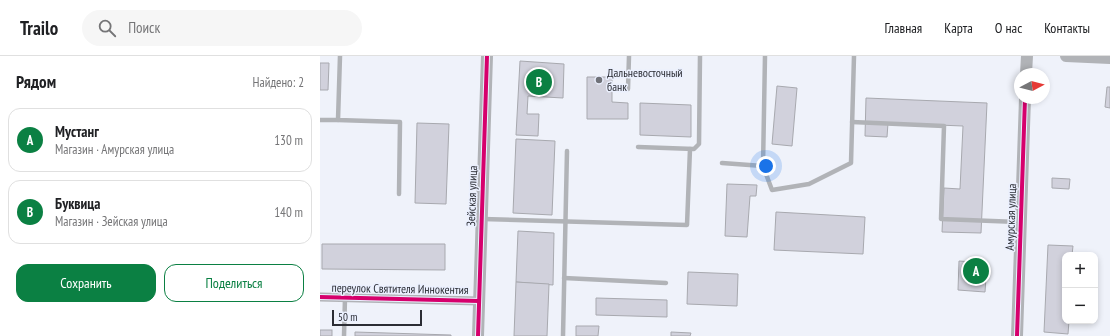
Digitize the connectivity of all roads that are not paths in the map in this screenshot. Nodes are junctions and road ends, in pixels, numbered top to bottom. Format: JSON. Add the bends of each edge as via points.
{"nodes":[{"id":1,"x":340,"y":56,"type":"edge"},
{"id":2,"x":487,"y":56,"type":"edge"},
{"id":3,"x":629,"y":56,"type":"edge"},
{"id":4,"x":700,"y":56,"type":"edge"},
{"id":5,"x":765,"y":56,"type":"edge"},
{"id":6,"x":854,"y":56,"type":"edge"},
{"id":7,"x":1027,"y":56,"type":"edge"},
{"id":8,"x":1066,"y":56,"type":"edge"},
{"id":9,"x":1110,"y":58,"type":"edge"},
{"id":10,"x":1026,"y":68,"type":"edge"},
{"id":11,"x":628,"y":89,"type":"dead end"},
{"id":12,"x":1025,"y":104,"type":"edge"},
{"id":13,"x":320,"y":120,"type":"edge"},
{"id":14,"x":338,"y":120,"type":"junction"},
{"id":15,"x":852,"y":122,"type":"junction"},
{"id":16,"x":638,"y":147,"type":"dead end"},
{"id":17,"x":690,"y":149,"type":"junction"},
{"id":18,"x":567,"y":151,"type":"dead end"},
{"id":19,"x":722,"y":163,"type":"dead end"},
{"id":20,"x":763,"y":166,"type":"junction"},
{"id":21,"x":399,"y":194,"type":"dead end"},
{"id":22,"x":482,"y":219,"type":"junction"},
{"id":23,"x":565,"y":222,"type":"junction"},
{"id":24,"x":1021,"y":222,"type":"junction"},
{"id":25,"x":564,"y":278,"type":"junction"},
{"id":26,"x":666,"y":283,"type":"dead end"},
{"id":27,"x":320,"y":297,"type":"edge"},
{"id":28,"x":345,"y":298,"type":"junction"},
{"id":29,"x":479,"y":300,"type":"junction"},
{"id":30,"x":344,"y":336,"type":"edge"},
{"id":31,"x":478,"y":336,"type":"edge"},
{"id":32,"x":562,"y":336,"type":"edge"},
{"id":33,"x":1017,"y":336,"type":"edge"}],
"edges":[{"from":1,"to":14,"type":"lane"},
{"from":2,"to":22,"type":"street","name":"Зейская улица"},
{"from":3,"to":11,"type":"lane"},
{"from":4,"to":17,"type":"lane","via":[[699,144]]},
{"from":5,"to":20,"type":"lane"},
{"from":6,"to":15,"type":"lane"},
{"from":7,"to":10,"type":"street"},
{"from":8,"to":9,"type":"street"},
{"from":12,"to":24,"type":"street","name":"Амурская улица"},
{"from":13,"to":14,"type":"lane"},
{"from":14,"to":21,"type":"lane","via":[[400,122]]},
{"from":15,"to":20,"type":"lane","via":[[851,163],[809,184],[772,190]]},
{"from":15,"to":24,"type":"lane","via":[[944,126],[941,219]]},
{"from":16,"to":17,"type":"lane"},
{"from":17,"to":23,"type":"lane","via":[[687,226]]},
{"from":18,"to":23,"type":"lane"},
{"from":19,"to":20,"type":"lane"},
{"from":22,"to":23,"type":"lane"},
{"from":22,"to":29,"type":"street","name":"Зейская улица"},
{"from":23,"to":25,"type":"lane"},
{"from":24,"to":33,"type":"street","name":"Амурская улица"},
{"from":25,"to":26,"type":"lane"},
{"from":25,"to":32,"type":"lane"},
{"from":27,"to":28,"type":"street","name":"переулок Святителя Иннокентия"},
{"from":28,"to":29,"type":"street","name":"переулок Святителя Иннокентия"},
{"from":28,"to":30,"type":"lane"},
{"from":29,"to":31,"type":"street","name":"Зейская улица"}]}
